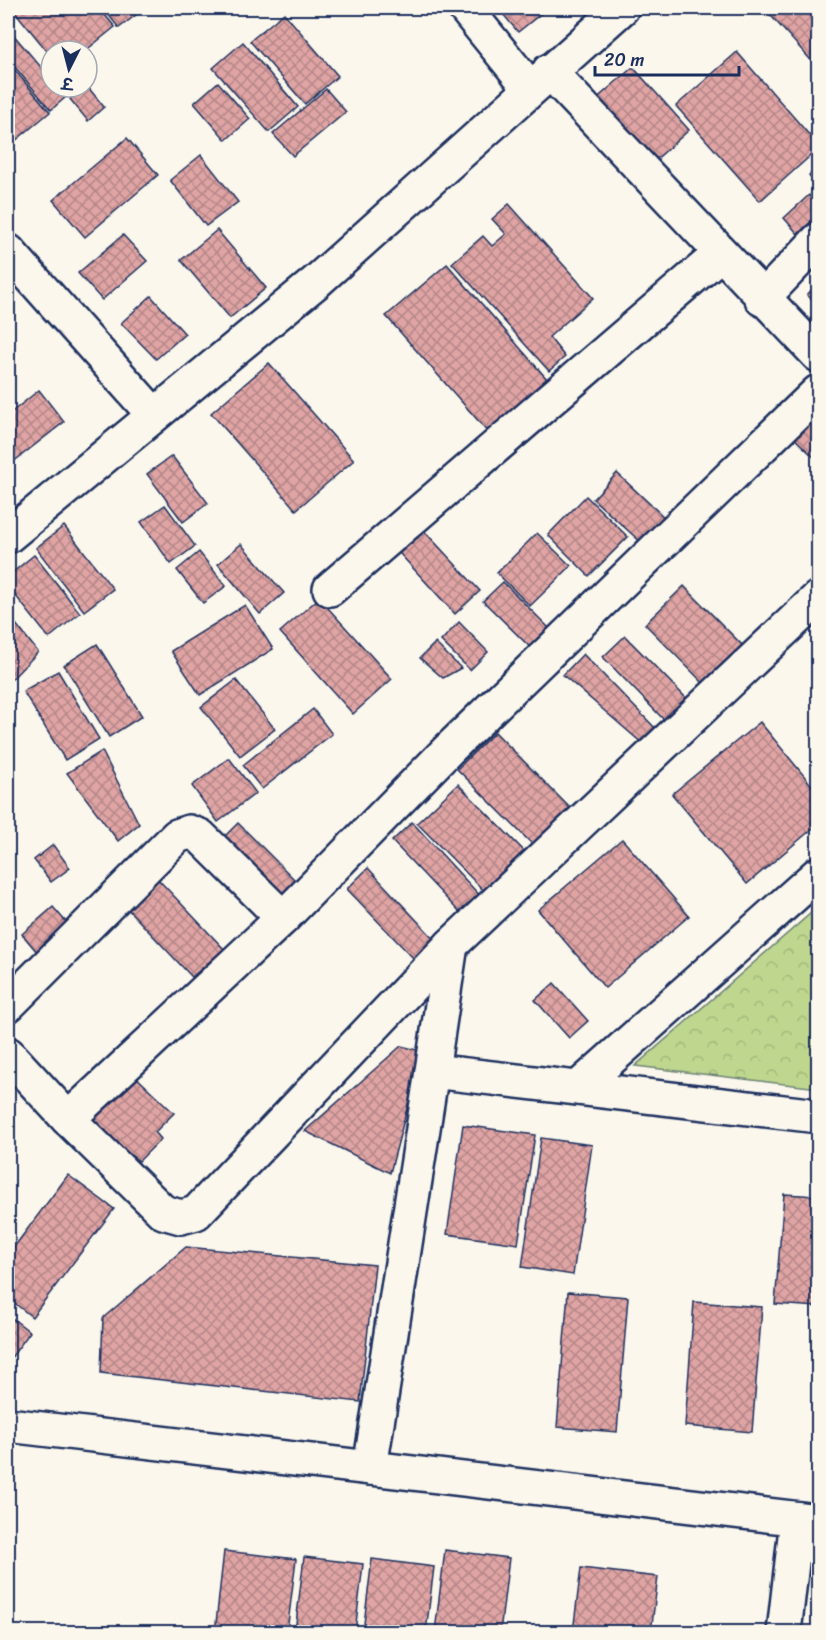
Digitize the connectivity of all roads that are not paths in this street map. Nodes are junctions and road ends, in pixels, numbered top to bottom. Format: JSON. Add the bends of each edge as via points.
{"nodes":[{"id":1,"x":465,"y":8,"type":"edge"},
{"id":2,"x":622,"y":8,"type":"edge"},
{"id":3,"x":539,"y":79,"type":"junction"},
{"id":4,"x":819,"y":240,"type":"edge"},
{"id":5,"x":8,"y":250,"type":"edge"},
{"id":6,"x":720,"y":254,"type":"junction"},
{"id":7,"x":762,"y":299,"type":"junction"},
{"id":8,"x":819,"y":355,"type":"edge"},
{"id":9,"x":819,"y":392,"type":"edge"},
{"id":10,"x":154,"y":415,"type":"junction"},
{"id":11,"x":8,"y":536,"type":"edge"},
{"id":12,"x":330,"y":588,"type":"dead end"},
{"id":13,"x":819,"y":598,"type":"edge"},
{"id":14,"x":819,"y":874,"type":"edge"},
{"id":15,"x":283,"y":918,"type":"junction"},
{"id":16,"x":450,"y":945,"type":"junction"},
{"id":17,"x":8,"y":1005,"type":"edge"},
{"id":18,"x":8,"y":1054,"type":"edge"},
{"id":19,"x":432,"y":1071,"type":"junction"},
{"id":20,"x":578,"y":1088,"type":"junction"},
{"id":21,"x":819,"y":1116,"type":"edge"},
{"id":22,"x":68,"y":1119,"type":"junction"},
{"id":23,"x":8,"y":1425,"type":"edge"},
{"id":24,"x":370,"y":1468,"type":"junction"},
{"id":25,"x":808,"y":1520,"type":"edge"},
{"id":26,"x":784,"y":1632,"type":"edge"}],
"edges":[{"from":1,"to":3,"type":"street"},
{"from":2,"to":3,"type":"street"},
{"from":3,"to":6,"type":"street"},
{"from":3,"to":10,"type":"street","via":[[316,282]]},
{"from":4,"to":7,"type":"street"},
{"from":5,"to":10,"type":"street"},
{"from":6,"to":7,"type":"street"},
{"from":6,"to":12,"type":"street"},
{"from":7,"to":8,"type":"street"},
{"from":9,"to":15,"type":"street","via":[[449,749]]},
{"from":10,"to":11,"type":"street"},
{"from":13,"to":16,"type":"street"},
{"from":14,"to":20,"type":"street"},
{"from":15,"to":17,"type":"street","via":[[200,836],[189,832],[177,836]]},
{"from":15,"to":22,"type":"street"},
{"from":16,"to":19,"type":"street"},
{"from":16,"to":22,"type":"street","via":[[196,1213],[181,1217],[163,1212]]},
{"from":18,"to":22,"type":"street"},
{"from":19,"to":20,"type":"street"},
{"from":19,"to":24,"type":"street"},
{"from":20,"to":21,"type":"street"},
{"from":23,"to":24,"type":"street"},
{"from":24,"to":25,"type":"street"},
{"from":25,"to":26,"type":"street"}]}
